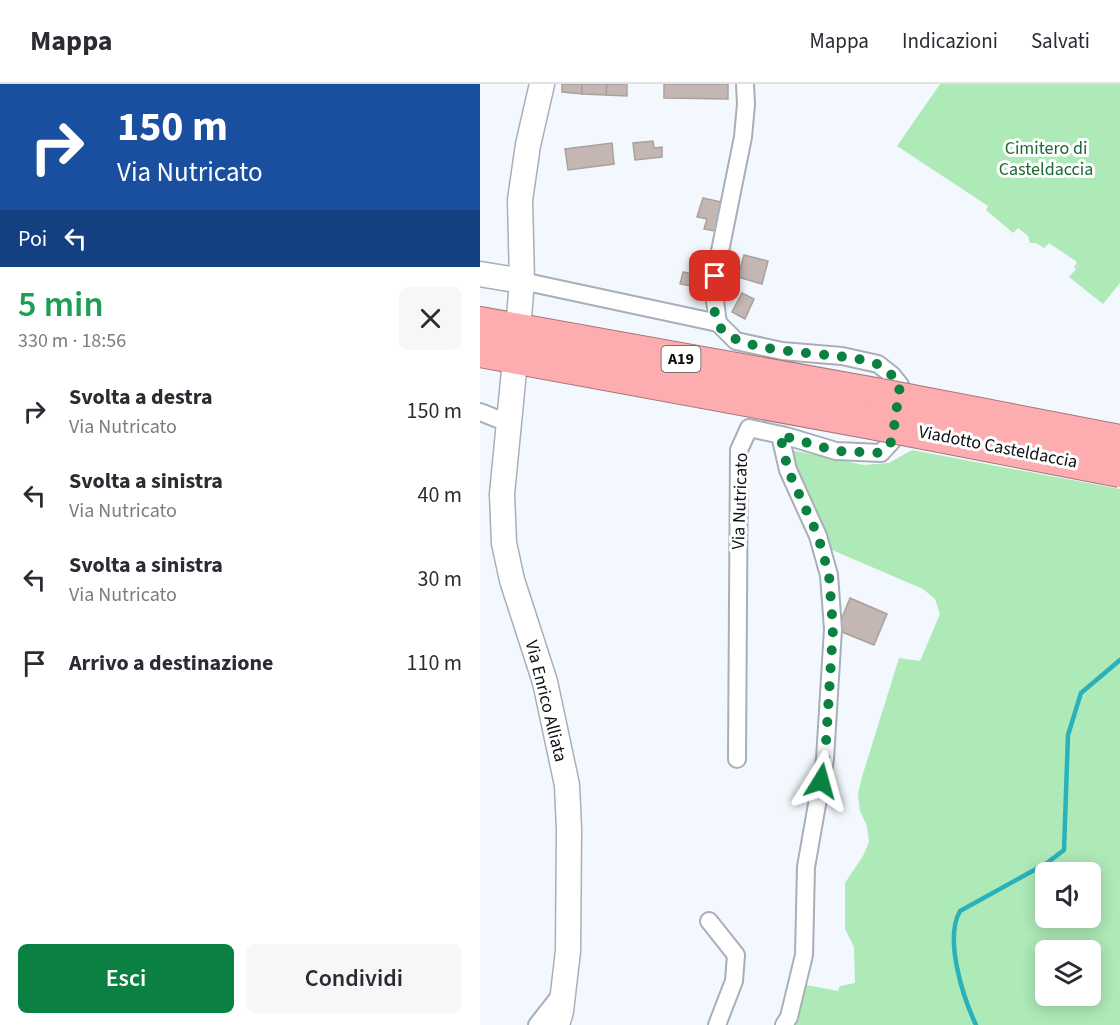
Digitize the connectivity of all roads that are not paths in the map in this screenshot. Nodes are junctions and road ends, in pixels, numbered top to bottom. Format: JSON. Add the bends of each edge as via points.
{"nodes":[{"id":1,"x":542,"y":84,"type":"edge"},
{"id":2,"x":745,"y":84,"type":"edge"},
{"id":3,"x":480,"y":274,"type":"edge"},
{"id":4,"x":522,"y":280,"type":"junction"},
{"id":5,"x":519,"y":317,"type":"dead end"},
{"id":6,"x":480,"y":323,"type":"edge"},
{"id":7,"x":717,"y":323,"type":"junction"},
{"id":8,"x":480,"y":351,"type":"edge"},
{"id":9,"x":514,"y":370,"type":"dead end"},
{"id":10,"x":879,"y":410,"type":"junction"},
{"id":11,"x":480,"y":412,"type":"edge"},
{"id":12,"x":508,"y":423,"type":"junction"},
{"id":13,"x":780,"y":435,"type":"junction"},
{"id":14,"x":1120,"y":441,"type":"edge"},
{"id":15,"x":1120,"y":471,"type":"edge"},
{"id":16,"x":737,"y":759,"type":"dead end"},
{"id":17,"x":709,"y":921,"type":"dead end"},
{"id":18,"x":563,"y":991,"type":"junction"},
{"id":19,"x":537,"y":1025,"type":"edge"},
{"id":20,"x":557,"y":1025,"type":"edge"},
{"id":21,"x":717,"y":1025,"type":"edge"},
{"id":22,"x":784,"y":1025,"type":"edge"}],
"edges":[{"from":1,"to":4,"type":"street","via":[[520,200]]},
{"from":2,"to":7,"type":"street","via":[[743,137],[715,276]]},
{"from":3,"to":4,"type":"street"},
{"from":4,"to":5,"type":"street"},
{"from":4,"to":7,"type":"street"},
{"from":6,"to":10,"type":"highway","number":"A19"},
{"from":7,"to":13,"type":"street","name":"Via Nutricato","via":[[736,341],[878,364],[900,385],[892,441],[881,453],[836,451]]},
{"from":8,"to":10,"type":"highway","number":"A19"},
{"from":9,"to":12,"type":"street","name":"Via Enrico Alliata"},
{"from":10,"to":14,"type":"highway","name":"Viadotto Casteldaccia","number":"A19","bridge":true},
{"from":10,"to":15,"type":"highway","name":"Viadotto Casteldaccia","number":"A19","bridge":true},
{"from":11,"to":12,"type":"street"},
{"from":12,"to":18,"type":"street","name":"Via Enrico Alliata","via":[[502,494],[504,543],[545,682],[567,785],[568,951]]},
{"from":13,"to":16,"type":"street","name":"Via Nutricato","via":[[749,428],[739,450]]},
{"from":13,"to":22,"type":"street","via":[[788,470],[818,536],[829,575],[833,629],[825,759],[806,867],[804,956]]},
{"from":17,"to":21,"type":"street","via":[[736,956],[734,981]]},
{"from":18,"to":19,"type":"street"},
{"from":18,"to":20,"type":"street","name":"Via Enrico Alliata"}]}
